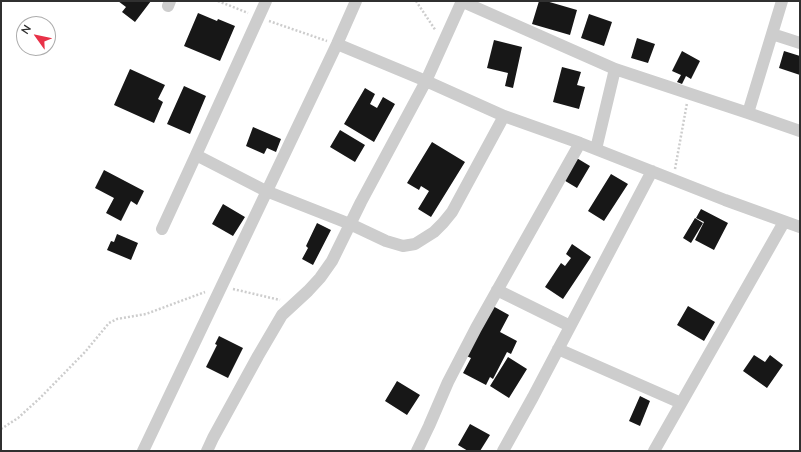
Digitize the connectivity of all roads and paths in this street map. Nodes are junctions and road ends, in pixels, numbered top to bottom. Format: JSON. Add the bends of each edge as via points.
{"nodes":[{"id":1,"x":218,"y":1,"type":"edge"},
{"id":2,"x":266,"y":1,"type":"edge"},
{"id":3,"x":356,"y":1,"type":"edge"},
{"id":4,"x":416,"y":1,"type":"edge"},
{"id":5,"x":461,"y":1,"type":"edge"},
{"id":6,"x":782,"y":1,"type":"edge"},
{"id":7,"x":258,"y":17,"type":"junction"},
{"id":8,"x":772,"y":34,"type":"junction"},
{"id":9,"x":443,"y":42,"type":"junction"},
{"id":10,"x":800,"y":43,"type":"edge"},
{"id":11,"x":337,"y":44,"type":"junction"},
{"id":12,"x":615,"y":69,"type":"junction"},
{"id":13,"x":426,"y":81,"type":"junction"},
{"id":14,"x":688,"y":93,"type":"junction"},
{"id":15,"x":748,"y":112,"type":"junction"},
{"id":16,"x":504,"y":116,"type":"junction"},
{"id":17,"x":800,"y":131,"type":"edge"},
{"id":18,"x":580,"y":143,"type":"junction"},
{"id":19,"x":596,"y":149,"type":"junction"},
{"id":20,"x":196,"y":155,"type":"junction"},
{"id":21,"x":652,"y":171,"type":"junction"},
{"id":22,"x":673,"y":180,"type":"junction"},
{"id":23,"x":266,"y":191,"type":"junction"},
{"id":24,"x":784,"y":222,"type":"junction"},
{"id":25,"x":350,"y":224,"type":"junction"},
{"id":26,"x":800,"y":227,"type":"edge"},
{"id":27,"x":162,"y":229,"type":"dead end"},
{"id":28,"x":222,"y":286,"type":"junction"},
{"id":29,"x":497,"y":290,"type":"junction"},
{"id":30,"x":294,"y":303,"type":"junction"},
{"id":31,"x":570,"y":326,"type":"junction"},
{"id":32,"x":558,"y":349,"type":"junction"},
{"id":33,"x":681,"y":403,"type":"junction"},
{"id":34,"x":1,"y":429,"type":"edge"},
{"id":35,"x":143,"y":451,"type":"edge"},
{"id":36,"x":207,"y":451,"type":"edge"},
{"id":37,"x":417,"y":451,"type":"edge"},
{"id":38,"x":503,"y":451,"type":"edge"},
{"id":39,"x":654,"y":451,"type":"edge"}],
"edges":[{"from":1,"to":7,"type":"path"},
{"from":2,"to":7,"type":"street"},
{"from":3,"to":11,"type":"street"},
{"from":4,"to":9,"type":"path"},
{"from":5,"to":9,"type":"street"},
{"from":5,"to":12,"type":"street"},
{"from":6,"to":8,"type":"street"},
{"from":7,"to":11,"type":"path"},
{"from":7,"to":20,"type":"street"},
{"from":8,"to":10,"type":"street"},
{"from":8,"to":15,"type":"street"},
{"from":9,"to":13,"type":"street"},
{"from":11,"to":13,"type":"street"},
{"from":11,"to":23,"type":"street"},
{"from":12,"to":14,"type":"street"},
{"from":12,"to":19,"type":"street"},
{"from":13,"to":16,"type":"street"},
{"from":13,"to":25,"type":"street"},
{"from":14,"to":15,"type":"street"},
{"from":14,"to":22,"type":"path"},
{"from":15,"to":17,"type":"street"},
{"from":16,"to":18,"type":"street"},
{"from":16,"to":25,"type":"street","via":[[452,212],[434,232],[415,244],[403,246]]},
{"from":18,"to":19,"type":"street"},
{"from":18,"to":29,"type":"street"},
{"from":19,"to":21,"type":"street"},
{"from":20,"to":23,"type":"street"},
{"from":20,"to":27,"type":"street"},
{"from":21,"to":22,"type":"street"},
{"from":21,"to":31,"type":"street"},
{"from":22,"to":24,"type":"street"},
{"from":23,"to":25,"type":"street"},
{"from":23,"to":28,"type":"street"},
{"from":24,"to":26,"type":"street"},
{"from":24,"to":33,"type":"street"},
{"from":25,"to":30,"type":"street","via":[[328,267]]},
{"from":28,"to":30,"type":"path"},
{"from":28,"to":34,"type":"path","via":[[146,314],[109,323],[40,398]]},
{"from":28,"to":35,"type":"street"},
{"from":29,"to":31,"type":"street"},
{"from":29,"to":37,"type":"street","via":[[448,382]]},
{"from":30,"to":36,"type":"street","via":[[282,315]]},
{"from":31,"to":32,"type":"street"},
{"from":32,"to":33,"type":"street"},
{"from":32,"to":38,"type":"street"},
{"from":33,"to":39,"type":"street"}]}
